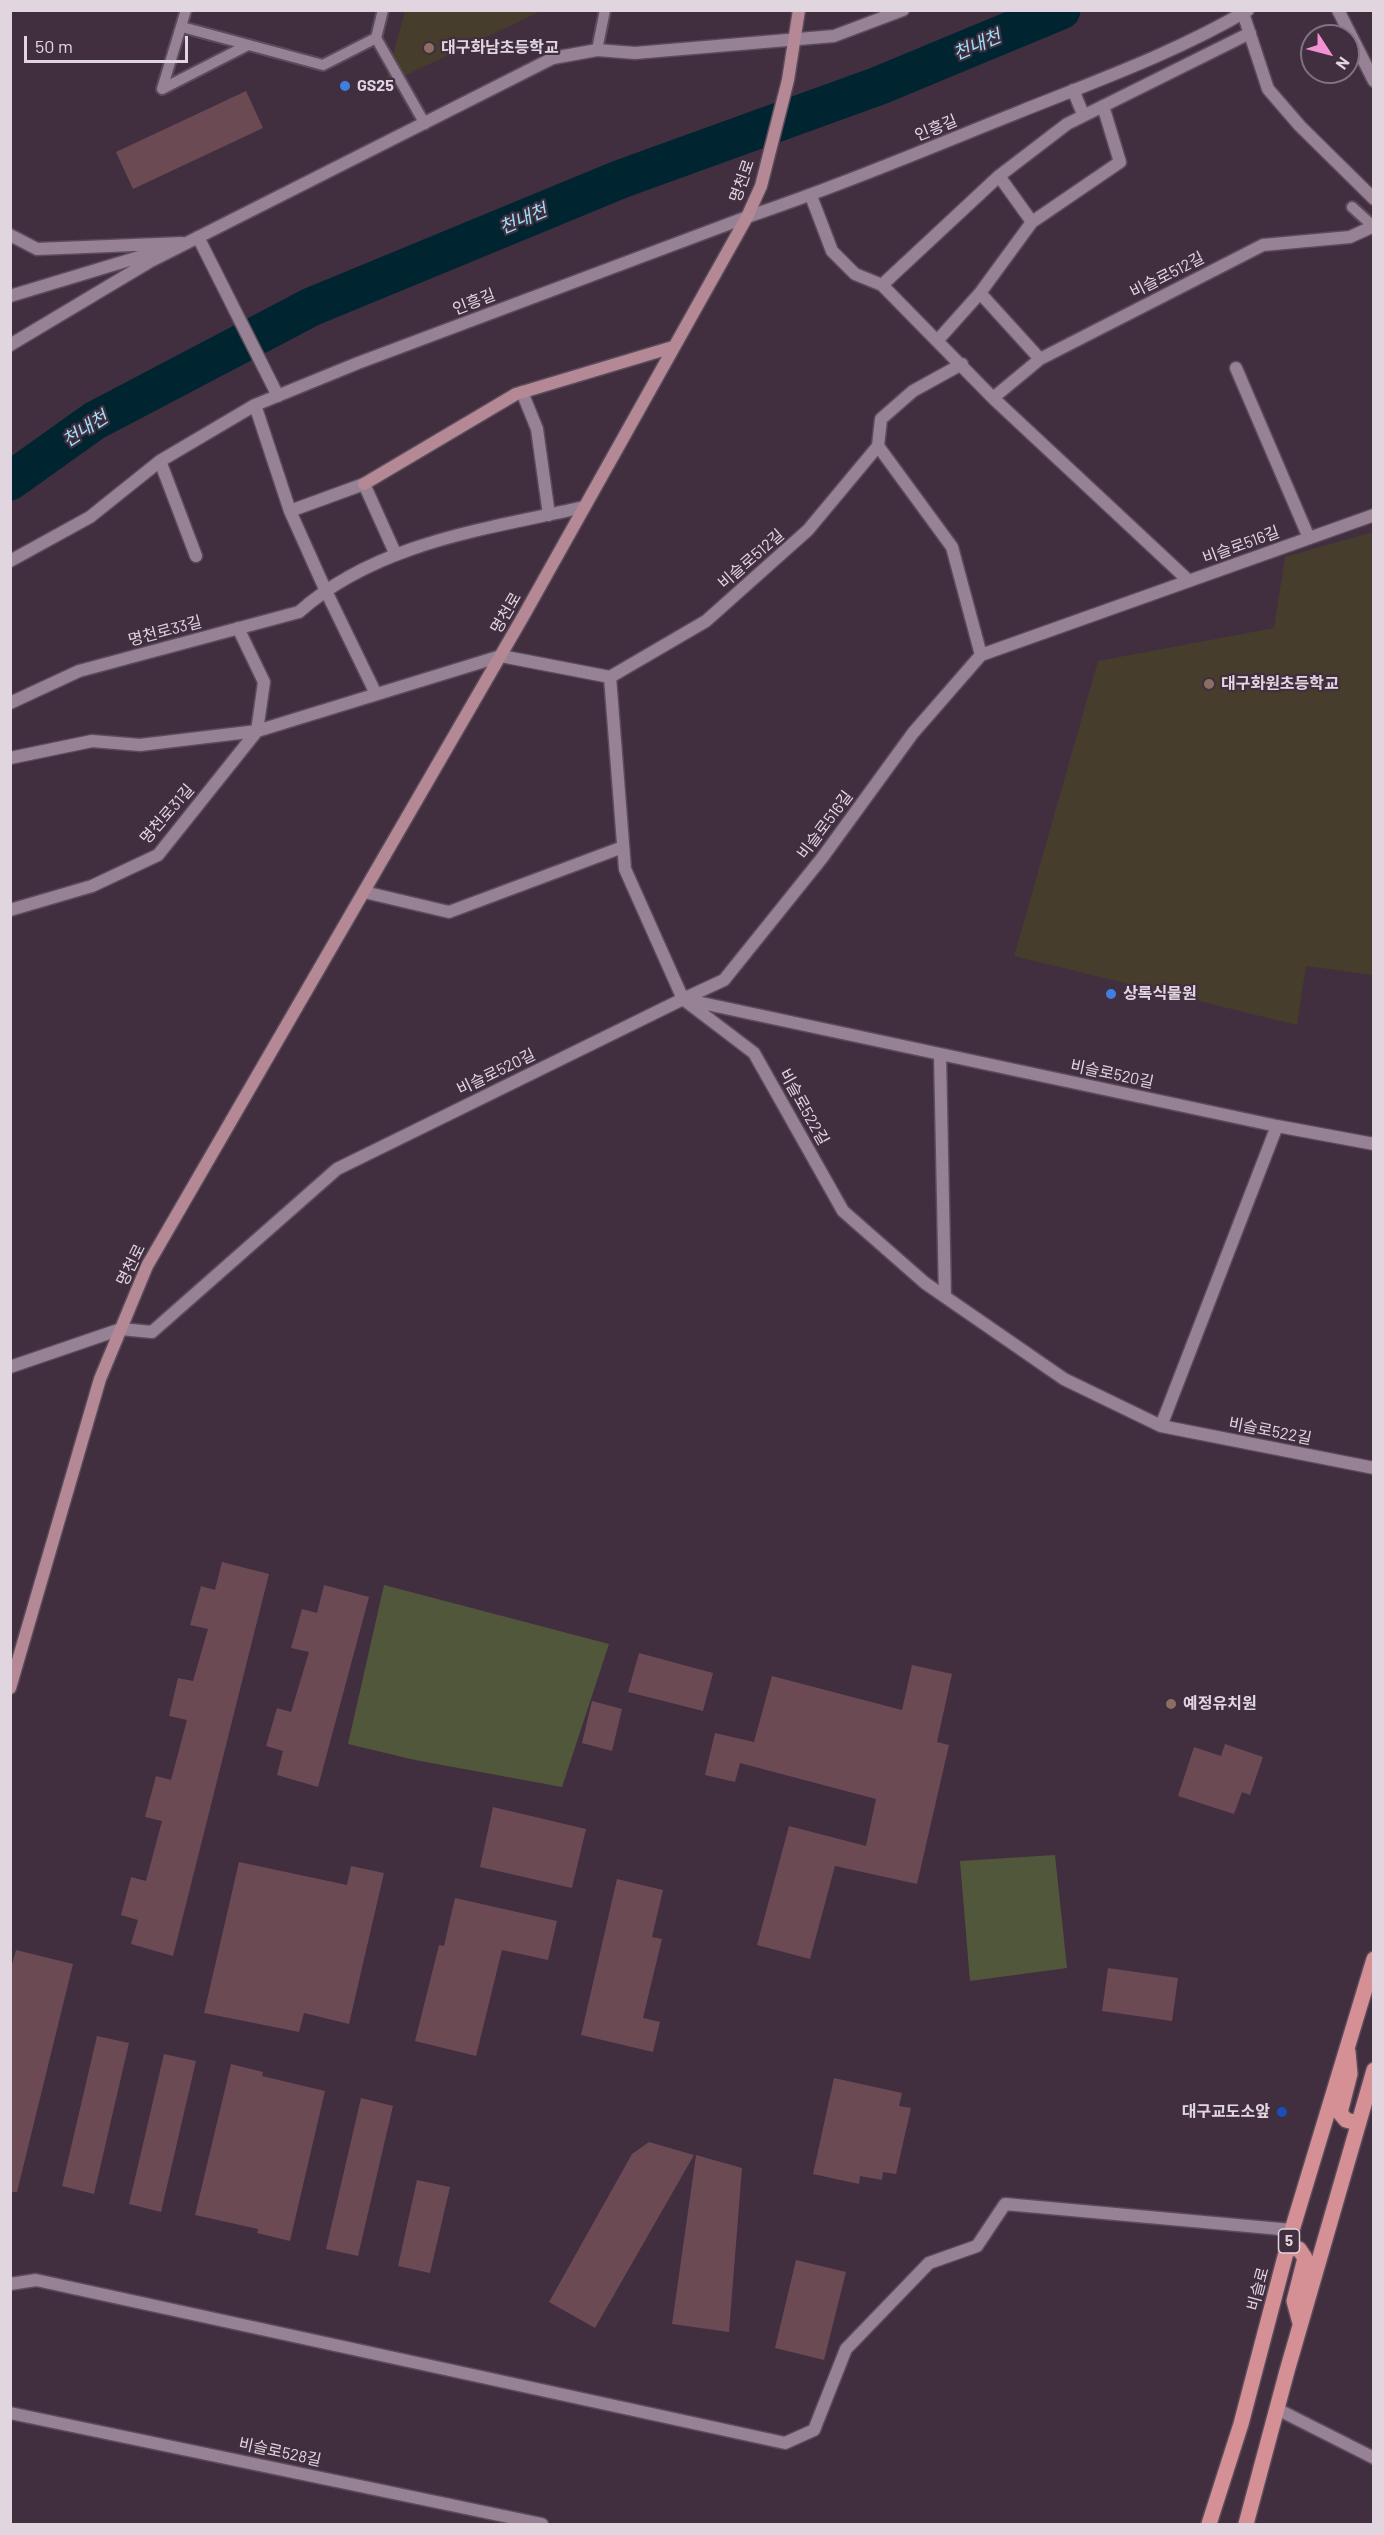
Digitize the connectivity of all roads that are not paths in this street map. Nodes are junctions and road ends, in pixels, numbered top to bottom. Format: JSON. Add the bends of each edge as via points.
{"nodes":[{"id":1,"x":186,"y":10,"type":"edge"},
{"id":2,"x":383,"y":10,"type":"edge"},
{"id":3,"x":605,"y":10,"type":"edge"},
{"id":4,"x":799,"y":10,"type":"edge"},
{"id":5,"x":903,"y":10,"type":"edge"},
{"id":6,"x":1338,"y":10,"type":"edge"},
{"id":7,"x":1246,"y":12,"type":"edge"},
{"id":8,"x":182,"y":27,"type":"junction"},
{"id":9,"x":1250,"y":33,"type":"junction"},
{"id":10,"x":376,"y":38,"type":"junction"},
{"id":11,"x":793,"y":39,"type":"junction"},
{"id":12,"x":248,"y":45,"type":"junction"},
{"id":13,"x":597,"y":50,"type":"junction"},
{"id":14,"x":1374,"y":81,"type":"edge"},
{"id":15,"x":1073,"y":90,"type":"junction"},
{"id":16,"x":1103,"y":106,"type":"junction"},
{"id":17,"x":1083,"y":114,"type":"junction"},
{"id":18,"x":425,"y":124,"type":"junction"},
{"id":19,"x":999,"y":176,"type":"junction"},
{"id":20,"x":811,"y":196,"type":"junction"},
{"id":21,"x":1374,"y":199,"type":"edge"},
{"id":22,"x":1352,"y":207,"type":"dead end"},
{"id":23,"x":747,"y":217,"type":"junction"},
{"id":24,"x":1032,"y":222,"type":"junction"},
{"id":25,"x":1373,"y":226,"type":"edge"},
{"id":26,"x":10,"y":235,"type":"edge"},
{"id":27,"x":192,"y":240,"type":"junction"},
{"id":28,"x":882,"y":285,"type":"junction"},
{"id":29,"x":980,"y":293,"type":"junction"},
{"id":30,"x":10,"y":296,"type":"edge"},
{"id":31,"x":937,"y":341,"type":"junction"},
{"id":32,"x":10,"y":345,"type":"edge"},
{"id":33,"x":673,"y":347,"type":"junction"},
{"id":34,"x":1040,"y":359,"type":"junction"},
{"id":35,"x":962,"y":364,"type":"junction"},
{"id":36,"x":1236,"y":368,"type":"dead end"},
{"id":37,"x":522,"y":392,"type":"junction"},
{"id":38,"x":278,"y":396,"type":"junction"},
{"id":39,"x":993,"y":398,"type":"junction"},
{"id":40,"x":255,"y":405,"type":"junction"},
{"id":41,"x":878,"y":446,"type":"junction"},
{"id":42,"x":160,"y":461,"type":"junction"},
{"id":43,"x":363,"y":484,"type":"junction"},
{"id":44,"x":584,"y":507,"type":"junction"},
{"id":45,"x":290,"y":511,"type":"junction"},
{"id":46,"x":549,"y":515,"type":"junction"},
{"id":47,"x":1374,"y":515,"type":"edge"},
{"id":48,"x":1309,"y":538,"type":"junction"},
{"id":49,"x":396,"y":555,"type":"junction"},
{"id":50,"x":196,"y":556,"type":"dead end"},
{"id":51,"x":10,"y":561,"type":"edge"},
{"id":52,"x":1189,"y":581,"type":"junction"},
{"id":53,"x":325,"y":589,"type":"junction"},
{"id":54,"x":238,"y":628,"type":"junction"},
{"id":55,"x":981,"y":655,"type":"junction"},
{"id":56,"x":501,"y":656,"type":"junction"},
{"id":57,"x":610,"y":677,"type":"junction"},
{"id":58,"x":376,"y":694,"type":"junction"},
{"id":59,"x":10,"y":703,"type":"edge"},
{"id":60,"x":257,"y":731,"type":"junction"},
{"id":61,"x":10,"y":758,"type":"edge"},
{"id":62,"x":623,"y":847,"type":"junction"},
{"id":63,"x":364,"y":892,"type":"junction"},
{"id":64,"x":10,"y":910,"type":"edge"},
{"id":65,"x":683,"y":999,"type":"junction"},
{"id":66,"x":940,"y":1054,"type":"junction"},
{"id":67,"x":1276,"y":1126,"type":"junction"},
{"id":68,"x":1374,"y":1144,"type":"edge"},
{"id":69,"x":945,"y":1297,"type":"junction"},
{"id":70,"x":121,"y":1329,"type":"junction"},
{"id":71,"x":10,"y":1367,"type":"edge"},
{"id":72,"x":1161,"y":1426,"type":"junction"},
{"id":73,"x":1374,"y":1468,"type":"edge"},
{"id":74,"x":10,"y":1688,"type":"edge"},
{"id":75,"x":1374,"y":1959,"type":"edge"},
{"id":76,"x":1347,"y":2046,"type":"junction"},
{"id":77,"x":1374,"y":2070,"type":"edge"},
{"id":78,"x":1357,"y":2123,"type":"junction"},
{"id":79,"x":1292,"y":2230,"type":"junction"},
{"id":80,"x":1287,"y":2248,"type":"junction"},
{"id":81,"x":10,"y":2284,"type":"edge"},
{"id":82,"x":1300,"y":2323,"type":"junction"},
{"id":83,"x":1277,"y":2409,"type":"junction"},
{"id":84,"x":10,"y":2413,"type":"edge"},
{"id":85,"x":1374,"y":2458,"type":"edge"},
{"id":86,"x":542,"y":2524,"type":"edge"},
{"id":87,"x":1209,"y":2524,"type":"edge"},
{"id":88,"x":1246,"y":2524,"type":"edge"}],
"edges":[{"from":1,"to":8,"type":"lane"},
{"from":2,"to":10,"type":"lane"},
{"from":3,"to":13,"type":"lane"},
{"from":4,"to":11,"type":"street","name":"명천로"},
{"from":5,"to":11,"type":"street","via":[[834,36]]},
{"from":6,"to":14,"type":"street"},
{"from":7,"to":9,"type":"street","name":"인흥길"},
{"from":7,"to":15,"type":"street","name":"인흥길","via":[[1219,28]]},
{"from":8,"to":12,"type":"lane"},
{"from":8,"to":12,"type":"lane","via":[[162,90]]},
{"from":9,"to":16,"type":"street"},
{"from":9,"to":21,"type":"street","name":"인흥길","via":[[1268,89]]},
{"from":10,"to":12,"type":"lane","via":[[324,65]]},
{"from":10,"to":18,"type":"lane"},
{"from":11,"to":13,"type":"street","via":[[635,53]]},
{"from":11,"to":23,"type":"street","name":"명천로","via":[[788,80],[761,186]]},
{"from":13,"to":18,"type":"street","via":[[553,58]]},
{"from":15,"to":17,"type":"street"},
{"from":15,"to":20,"type":"street","name":"인흥길"},
{"from":16,"to":17,"type":"street"},
{"from":16,"to":24,"type":"street","via":[[1120,162]]},
{"from":17,"to":19,"type":"street"},
{"from":18,"to":27,"type":"street"},
{"from":19,"to":24,"type":"street"},
{"from":19,"to":28,"type":"street"},
{"from":20,"to":23,"type":"street","name":"인흥길"},
{"from":20,"to":28,"type":"street","via":[[832,251],[855,274]]},
{"from":22,"to":25,"type":"lane"},
{"from":23,"to":33,"type":"street","name":"명천로"},
{"from":23,"to":38,"type":"street","name":"인흥길"},
{"from":24,"to":29,"type":"street"},
{"from":25,"to":34,"type":"street","name":"비슬로512길","via":[[1350,237],[1263,245]]},
{"from":26,"to":27,"type":"street","via":[[37,249]]},
{"from":27,"to":30,"type":"street"},
{"from":27,"to":32,"type":"street"},
{"from":27,"to":38,"type":"street"},
{"from":28,"to":31,"type":"street"},
{"from":29,"to":31,"type":"street"},
{"from":29,"to":34,"type":"street"},
{"from":31,"to":35,"type":"street"},
{"from":33,"to":37,"type":"street"},
{"from":33,"to":44,"type":"street","name":"명천로"},
{"from":34,"to":39,"type":"street","name":"비슬로512길"},
{"from":35,"to":39,"type":"street"},
{"from":35,"to":41,"type":"street","name":"비슬로512길","via":[[914,391],[881,419]]},
{"from":36,"to":48,"type":"street"},
{"from":37,"to":43,"type":"street"},
{"from":37,"to":46,"type":"street","via":[[537,429]]},
{"from":38,"to":40,"type":"street","name":"인흥길"},
{"from":39,"to":52,"type":"street"},
{"from":40,"to":42,"type":"street","name":"인흥길"},
{"from":40,"to":45,"type":"street"},
{"from":41,"to":55,"type":"street","via":[[952,547]]},
{"from":41,"to":57,"type":"street","name":"비슬로512길","via":[[808,530],[706,621]]},
{"from":42,"to":50,"type":"street"},
{"from":42,"to":51,"type":"street","name":"인흥길","via":[[90,517]]},
{"from":43,"to":45,"type":"street"},
{"from":43,"to":49,"type":"street"},
{"from":44,"to":46,"type":"street","name":"명천로33길"},
{"from":44,"to":56,"type":"street","name":"명천로"},
{"from":45,"to":53,"type":"street"},
{"from":46,"to":49,"type":"street","name":"명천로33길","via":[[416,545]]},
{"from":47,"to":48,"type":"street","name":"비슬로516길"},
{"from":48,"to":52,"type":"street","name":"비슬로516길"},
{"from":49,"to":53,"type":"street","name":"명천로33길"},
{"from":52,"to":55,"type":"street","name":"비슬로516길"},
{"from":53,"to":54,"type":"street","name":"명천로33길","via":[[299,612]]},
{"from":53,"to":58,"type":"street"},
{"from":54,"to":59,"type":"street","name":"명천로33길","via":[[79,671]]},
{"from":54,"to":60,"type":"street","via":[[264,682]]},
{"from":55,"to":65,"type":"street","name":"비슬로516길","via":[[913,733],[822,858],[724,980]]},
{"from":56,"to":57,"type":"street"},
{"from":56,"to":58,"type":"street"},
{"from":56,"to":63,"type":"street","name":"명천로"},
{"from":57,"to":62,"type":"street","name":"비슬로522길"},
{"from":58,"to":60,"type":"street"},
{"from":60,"to":61,"type":"street","via":[[140,745],[92,741]]},
{"from":60,"to":64,"type":"street","name":"명천로31길","via":[[158,855],[93,886]]},
{"from":62,"to":63,"type":"street","via":[[449,912]]},
{"from":62,"to":65,"type":"street","name":"비슬로522길","via":[[625,869]]},
{"from":63,"to":70,"type":"street","name":"명천로","via":[[147,1266]]},
{"from":65,"to":66,"type":"street","name":"비슬로520길"},
{"from":65,"to":69,"type":"street","name":"비슬로522길","via":[[754,1053],[843,1211]]},
{"from":65,"to":70,"type":"street","name":"비슬로520길","via":[[337,1169],[152,1332]]},
{"from":66,"to":67,"type":"street","name":"비슬로520길"},
{"from":66,"to":69,"type":"street"},
{"from":67,"to":68,"type":"street","name":"비슬로520길"},
{"from":67,"to":72,"type":"street"},
{"from":69,"to":72,"type":"street","name":"비슬로522길","via":[[1064,1379]]},
{"from":70,"to":71,"type":"street"},
{"from":70,"to":74,"type":"street","name":"명천로","via":[[100,1379]]},
{"from":72,"to":73,"type":"street","name":"비슬로522길"},
{"from":75,"to":76,"type":"main road","name":"비슬로","number":"5"},
{"from":76,"to":78,"type":"main road","via":[[1350,2074],[1340,2113]]},
{"from":76,"to":79,"type":"main road","name":"비슬로","number":"5"},
{"from":77,"to":78,"type":"main road","number":"5"},
{"from":78,"to":82,"type":"main road","number":"5"},
{"from":79,"to":80,"type":"main road","name":"비슬로","number":"5"},
{"from":79,"to":81,"type":"street","via":[[1005,2204],[977,2246],[929,2263],[846,2349],[814,2430],[785,2443],[36,2280]]},
{"from":80,"to":82,"type":"main road","via":[[1299,2249],[1305,2258],[1294,2301]]},
{"from":80,"to":87,"type":"main road","name":"비슬로","number":"5","via":[[1241,2424]]},
{"from":82,"to":83,"type":"main road","number":"5"},
{"from":83,"to":85,"type":"street"},
{"from":83,"to":88,"type":"main road","number":"5"},
{"from":84,"to":86,"type":"street","name":"비슬로528길"}]}
